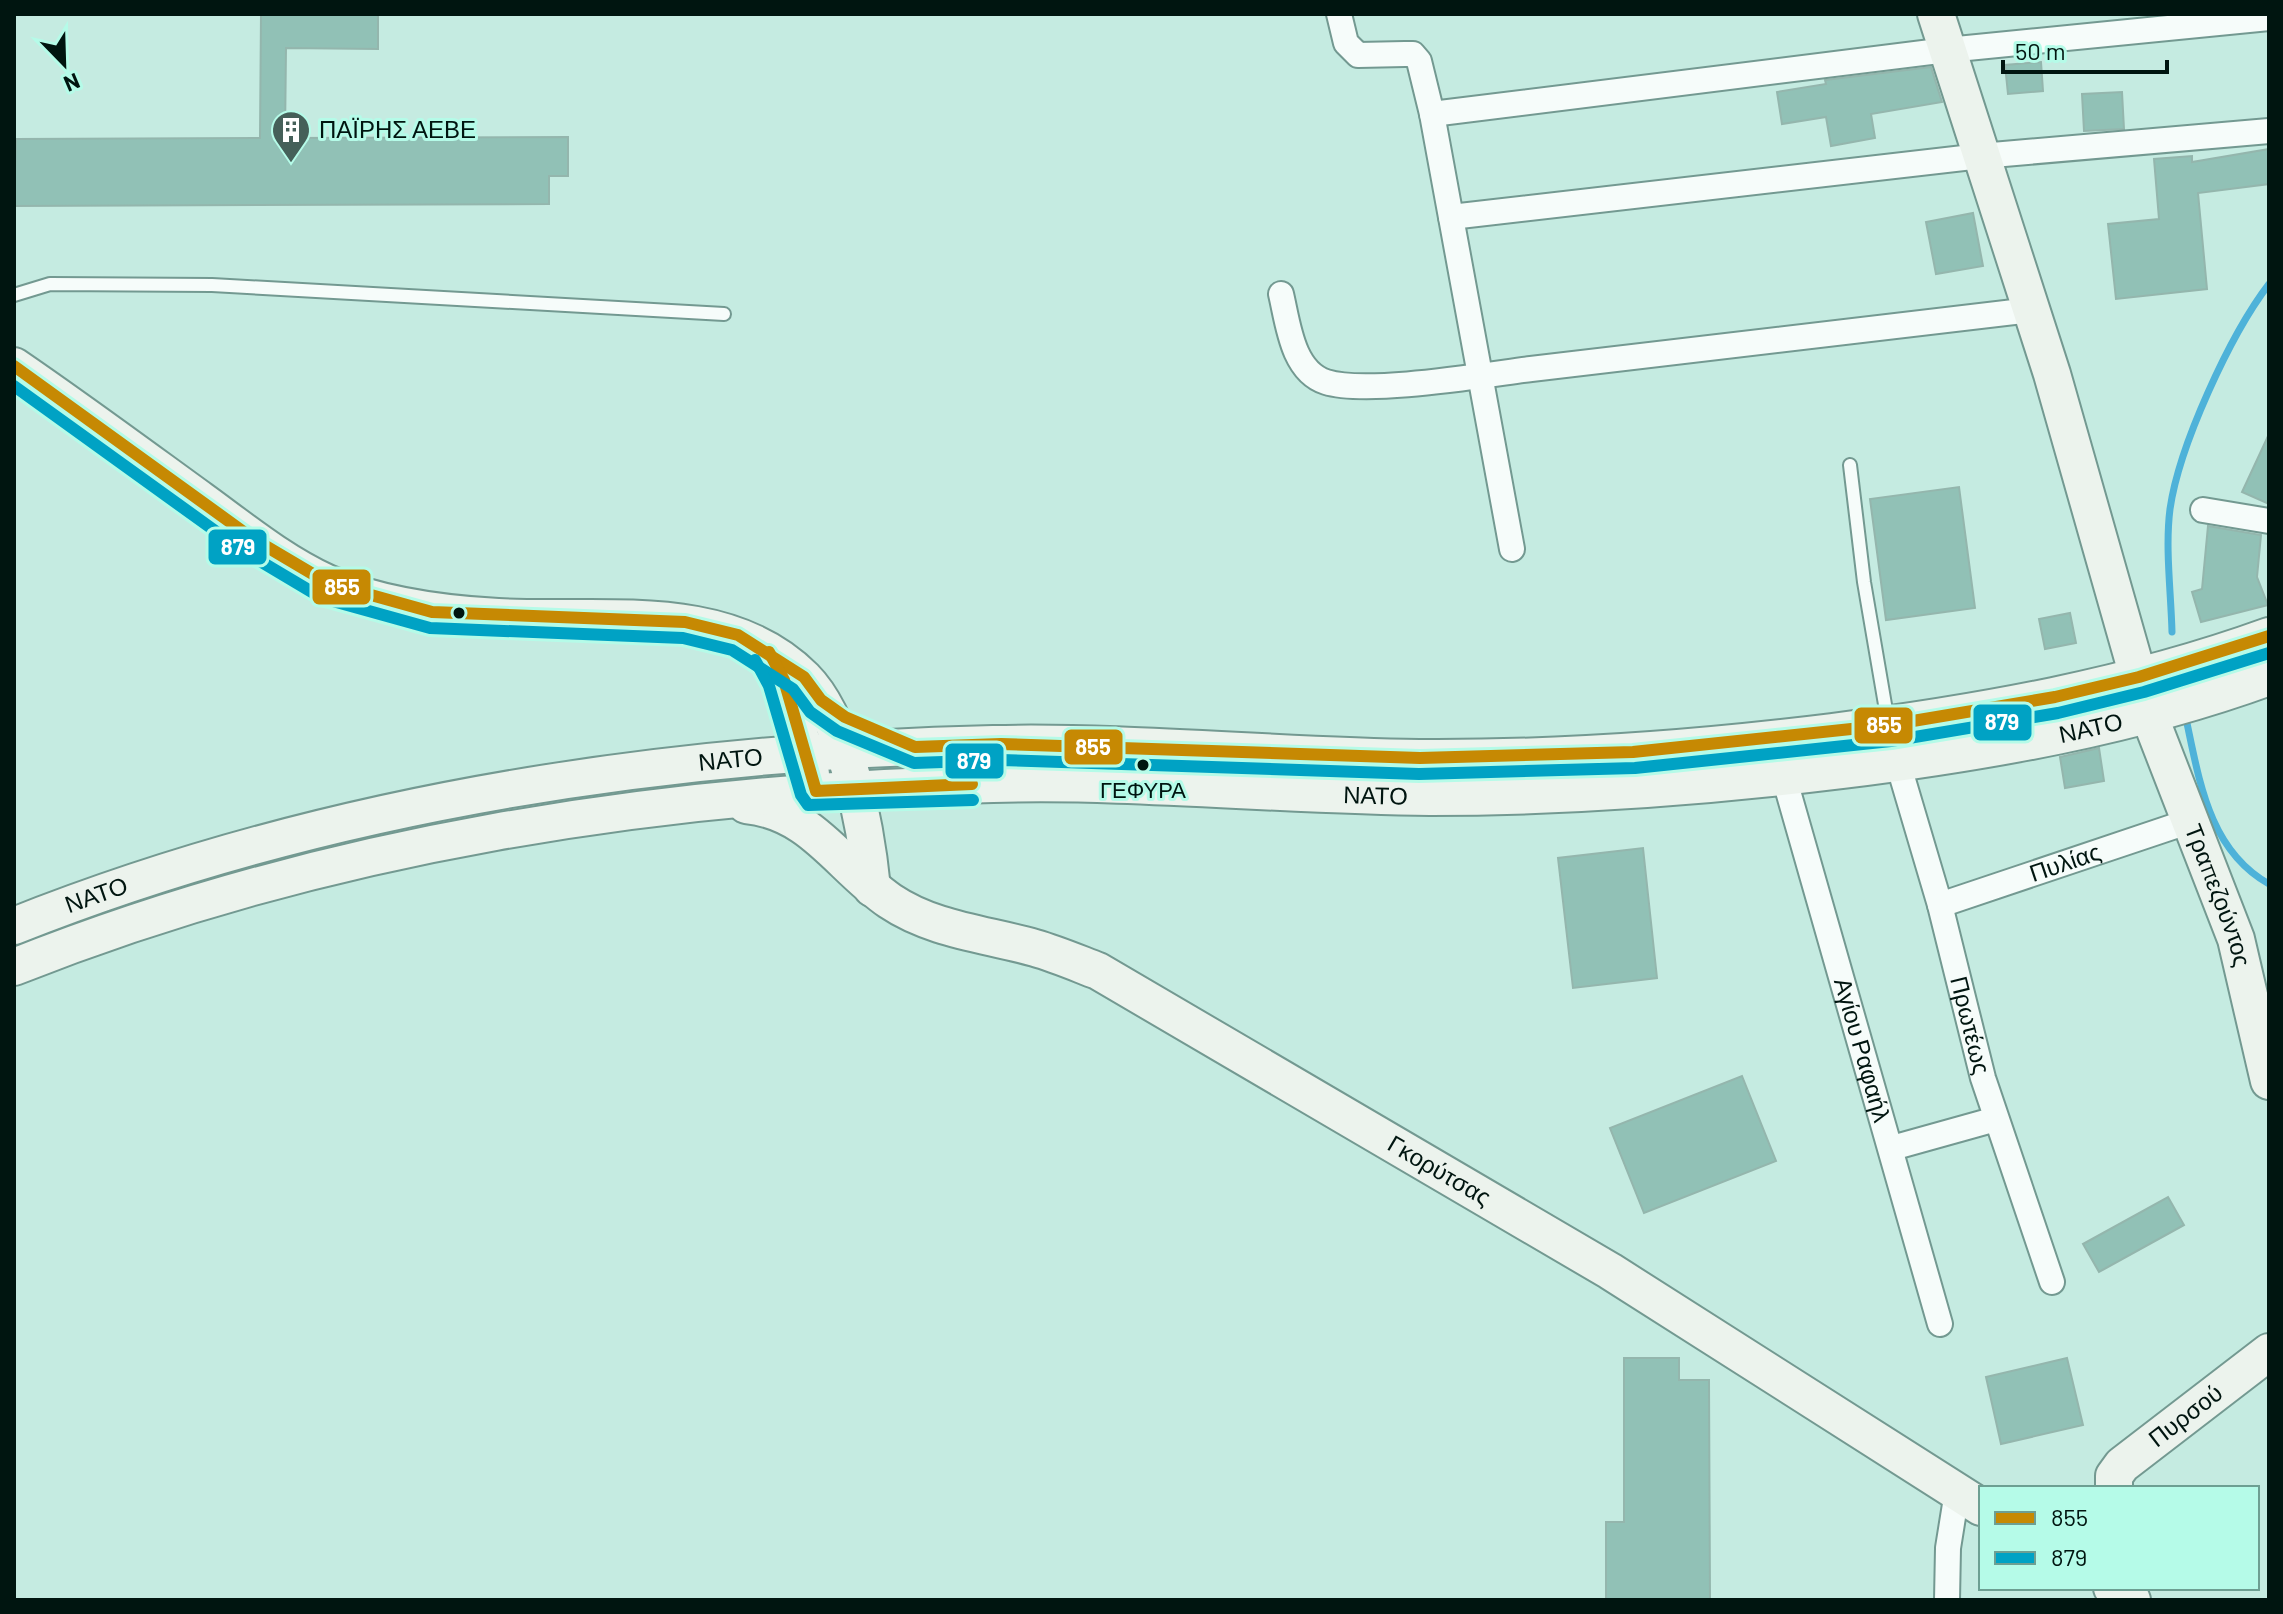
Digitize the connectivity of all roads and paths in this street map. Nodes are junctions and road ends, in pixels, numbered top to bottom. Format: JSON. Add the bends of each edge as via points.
{"nodes":[{"id":1,"x":1339,"y":14,"type":"edge"},
{"id":2,"x":1936,"y":14,"type":"edge"},
{"id":3,"x":2269,"y":18,"type":"edge"},
{"id":4,"x":1947,"y":50,"type":"junction"},
{"id":5,"x":1432,"y":114,"type":"junction"},
{"id":6,"x":2269,"y":131,"type":"edge"},
{"id":7,"x":1981,"y":156,"type":"junction"},
{"id":8,"x":1451,"y":217,"type":"junction"},
{"id":9,"x":1281,"y":294,"type":"dead end"},
{"id":10,"x":14,"y":295,"type":"edge"},
{"id":11,"x":2031,"y":310,"type":"junction"},
{"id":12,"x":724,"y":314,"type":"dead end"},
{"id":13,"x":14,"y":366,"type":"edge"},
{"id":14,"x":1480,"y":375,"type":"junction"},
{"id":15,"x":1850,"y":465,"type":"dead end"},
{"id":16,"x":2203,"y":510,"type":"dead end"},
{"id":17,"x":2269,"y":521,"type":"edge"},
{"id":18,"x":1512,"y":549,"type":"dead end"},
{"id":19,"x":2269,"y":636,"type":"edge"},
{"id":20,"x":776,"y":666,"type":"junction"},
{"id":21,"x":2139,"y":677,"type":"junction"},
{"id":22,"x":2269,"y":677,"type":"edge"},
{"id":23,"x":821,"y":700,"type":"junction"},
{"id":24,"x":2149,"y":715,"type":"junction"},
{"id":25,"x":1889,"y":725,"type":"junction"},
{"id":26,"x":915,"y":747,"type":"junction"},
{"id":27,"x":843,"y":751,"type":"junction"},
{"id":28,"x":805,"y":753,"type":"junction"},
{"id":29,"x":740,"y":759,"type":"junction"},
{"id":30,"x":1898,"y":763,"type":"junction"},
{"id":31,"x":1784,"y":777,"type":"junction"},
{"id":32,"x":916,"y":786,"type":"junction"},
{"id":33,"x":853,"y":789,"type":"junction"},
{"id":34,"x":816,"y":791,"type":"junction"},
{"id":35,"x":701,"y":801,"type":"junction"},
{"id":36,"x":2190,"y":821,"type":"junction"},
{"id":37,"x":856,"y":855,"type":"junction"},
{"id":38,"x":1940,"y":905,"type":"junction"},
{"id":39,"x":14,"y":926,"type":"edge"},
{"id":40,"x":14,"y":967,"type":"edge"},
{"id":41,"x":2269,"y":1081,"type":"edge"},
{"id":42,"x":1996,"y":1119,"type":"junction"},
{"id":43,"x":1892,"y":1148,"type":"junction"},
{"id":44,"x":2052,"y":1282,"type":"dead end"},
{"id":45,"x":1940,"y":1324,"type":"dead end"},
{"id":46,"x":2269,"y":1352,"type":"edge"},
{"id":47,"x":2114,"y":1486,"type":"edge"},
{"id":48,"x":1969,"y":1499,"type":"edge"},
{"id":49,"x":1947,"y":1600,"type":"edge"}],
"edges":[{"from":1,"to":5,"type":"street","via":[[1346,43],[1358,55],[1416,57]]},
{"from":2,"to":4,"type":"main road","name":"Τραπεζούντος"},
{"from":3,"to":4,"type":"street"},
{"from":4,"to":5,"type":"street"},
{"from":4,"to":7,"type":"main road","name":"Τραπεζούντος"},
{"from":5,"to":8,"type":"street"},
{"from":6,"to":7,"type":"street"},
{"from":7,"to":8,"type":"street"},
{"from":7,"to":11,"type":"main road","name":"Τραπεζούντος"},
{"from":8,"to":14,"type":"street"},
{"from":9,"to":14,"type":"street","via":[[1292,344],[1303,365],[1323,381],[1346,385]]},
{"from":10,"to":12,"type":"lane","via":[[50,284],[212,285]]},
{"from":11,"to":14,"type":"street"},
{"from":11,"to":21,"type":"main road","name":"Τραπεζούντος"},
{"from":13,"to":20,"type":"main road","via":[[252,538],[328,583],[432,612],[685,622],[738,635]]},
{"from":14,"to":18,"type":"street"},
{"from":15,"to":25,"type":"lane"},
{"from":16,"to":17,"type":"street"},
{"from":19,"to":21,"type":"main road","name":"ΝΑΤΟ"},
{"from":20,"to":23,"type":"main road","via":[[804,677]]},
{"from":20,"to":28,"type":"main road"},
{"from":20,"to":29,"type":"main road","via":[[781,713]]},
{"from":21,"to":24,"type":"main road","name":"Τραπεζούντος"},
{"from":21,"to":25,"type":"main road","name":"ΝΑΤΟ"},
{"from":22,"to":24,"type":"main road","name":"ΝΑΤΟ"},
{"from":23,"to":26,"type":"main road","via":[[862,727]]},
{"from":23,"to":27,"type":"main road"},
{"from":24,"to":30,"type":"main road","name":"ΝΑΤΟ"},
{"from":24,"to":36,"type":"main road","name":"Τραπεζούντος"},
{"from":25,"to":26,"type":"main road","name":"ΝΑΤΟ","via":[[1633,752],[1524,756],[1420,758],[1001,744]]},
{"from":26,"to":27,"type":"main road","name":"ΝΑΤΟ"},
{"from":27,"to":28,"type":"main road","name":"ΝΑΤΟ"},
{"from":27,"to":33,"type":"main road"},
{"from":28,"to":29,"type":"main road","name":"ΝΑΤΟ"},
{"from":28,"to":34,"type":"main road"},
{"from":29,"to":39,"type":"main road","name":"ΝΑΤΟ","via":[[494,794],[344,824],[161,873]]},
{"from":30,"to":31,"type":"main road","name":"ΝΑΤΟ"},
{"from":30,"to":38,"type":"street","name":"Πρωτέως"},
{"from":31,"to":32,"type":"main road","name":"ΝΑΤΟ","via":[[1636,791],[1502,796],[1000,783]]},
{"from":31,"to":43,"type":"street","name":"Αγίου Ραφαήλ"},
{"from":32,"to":33,"type":"main road","name":"ΝΑΤΟ"},
{"from":32,"to":37,"type":"main road","via":[[886,803]]},
{"from":33,"to":34,"type":"main road","name":"ΝΑΤΟ"},
{"from":33,"to":37,"type":"main road"},
{"from":34,"to":35,"type":"main road","name":"ΝΑΤΟ"},
{"from":34,"to":37,"type":"main road"},
{"from":35,"to":37,"type":"main road","via":[[771,808]]},
{"from":35,"to":40,"type":"main road","name":"ΝΑΤΟ","via":[[356,861],[157,915]]},
{"from":36,"to":38,"type":"street","name":"Πυλίας"},
{"from":36,"to":41,"type":"main road","name":"Τραπεζούντος","via":[[2236,939]]},
{"from":37,"to":48,"type":"main road","name":"Γκορύτσας","via":[[872,888],[915,915],[1098,971],[1610,1271]]},
{"from":38,"to":42,"type":"street","name":"Πρωτέως"},
{"from":42,"to":43,"type":"street"},
{"from":42,"to":44,"type":"street","name":"Πρωτέως"},
{"from":43,"to":45,"type":"street","name":"Αγίου Ραφαήλ"},
{"from":46,"to":47,"type":"main road","name":"Πυρσού","via":[[2122,1465]]},
{"from":48,"to":49,"type":"street","via":[[1948,1548]]}]}
